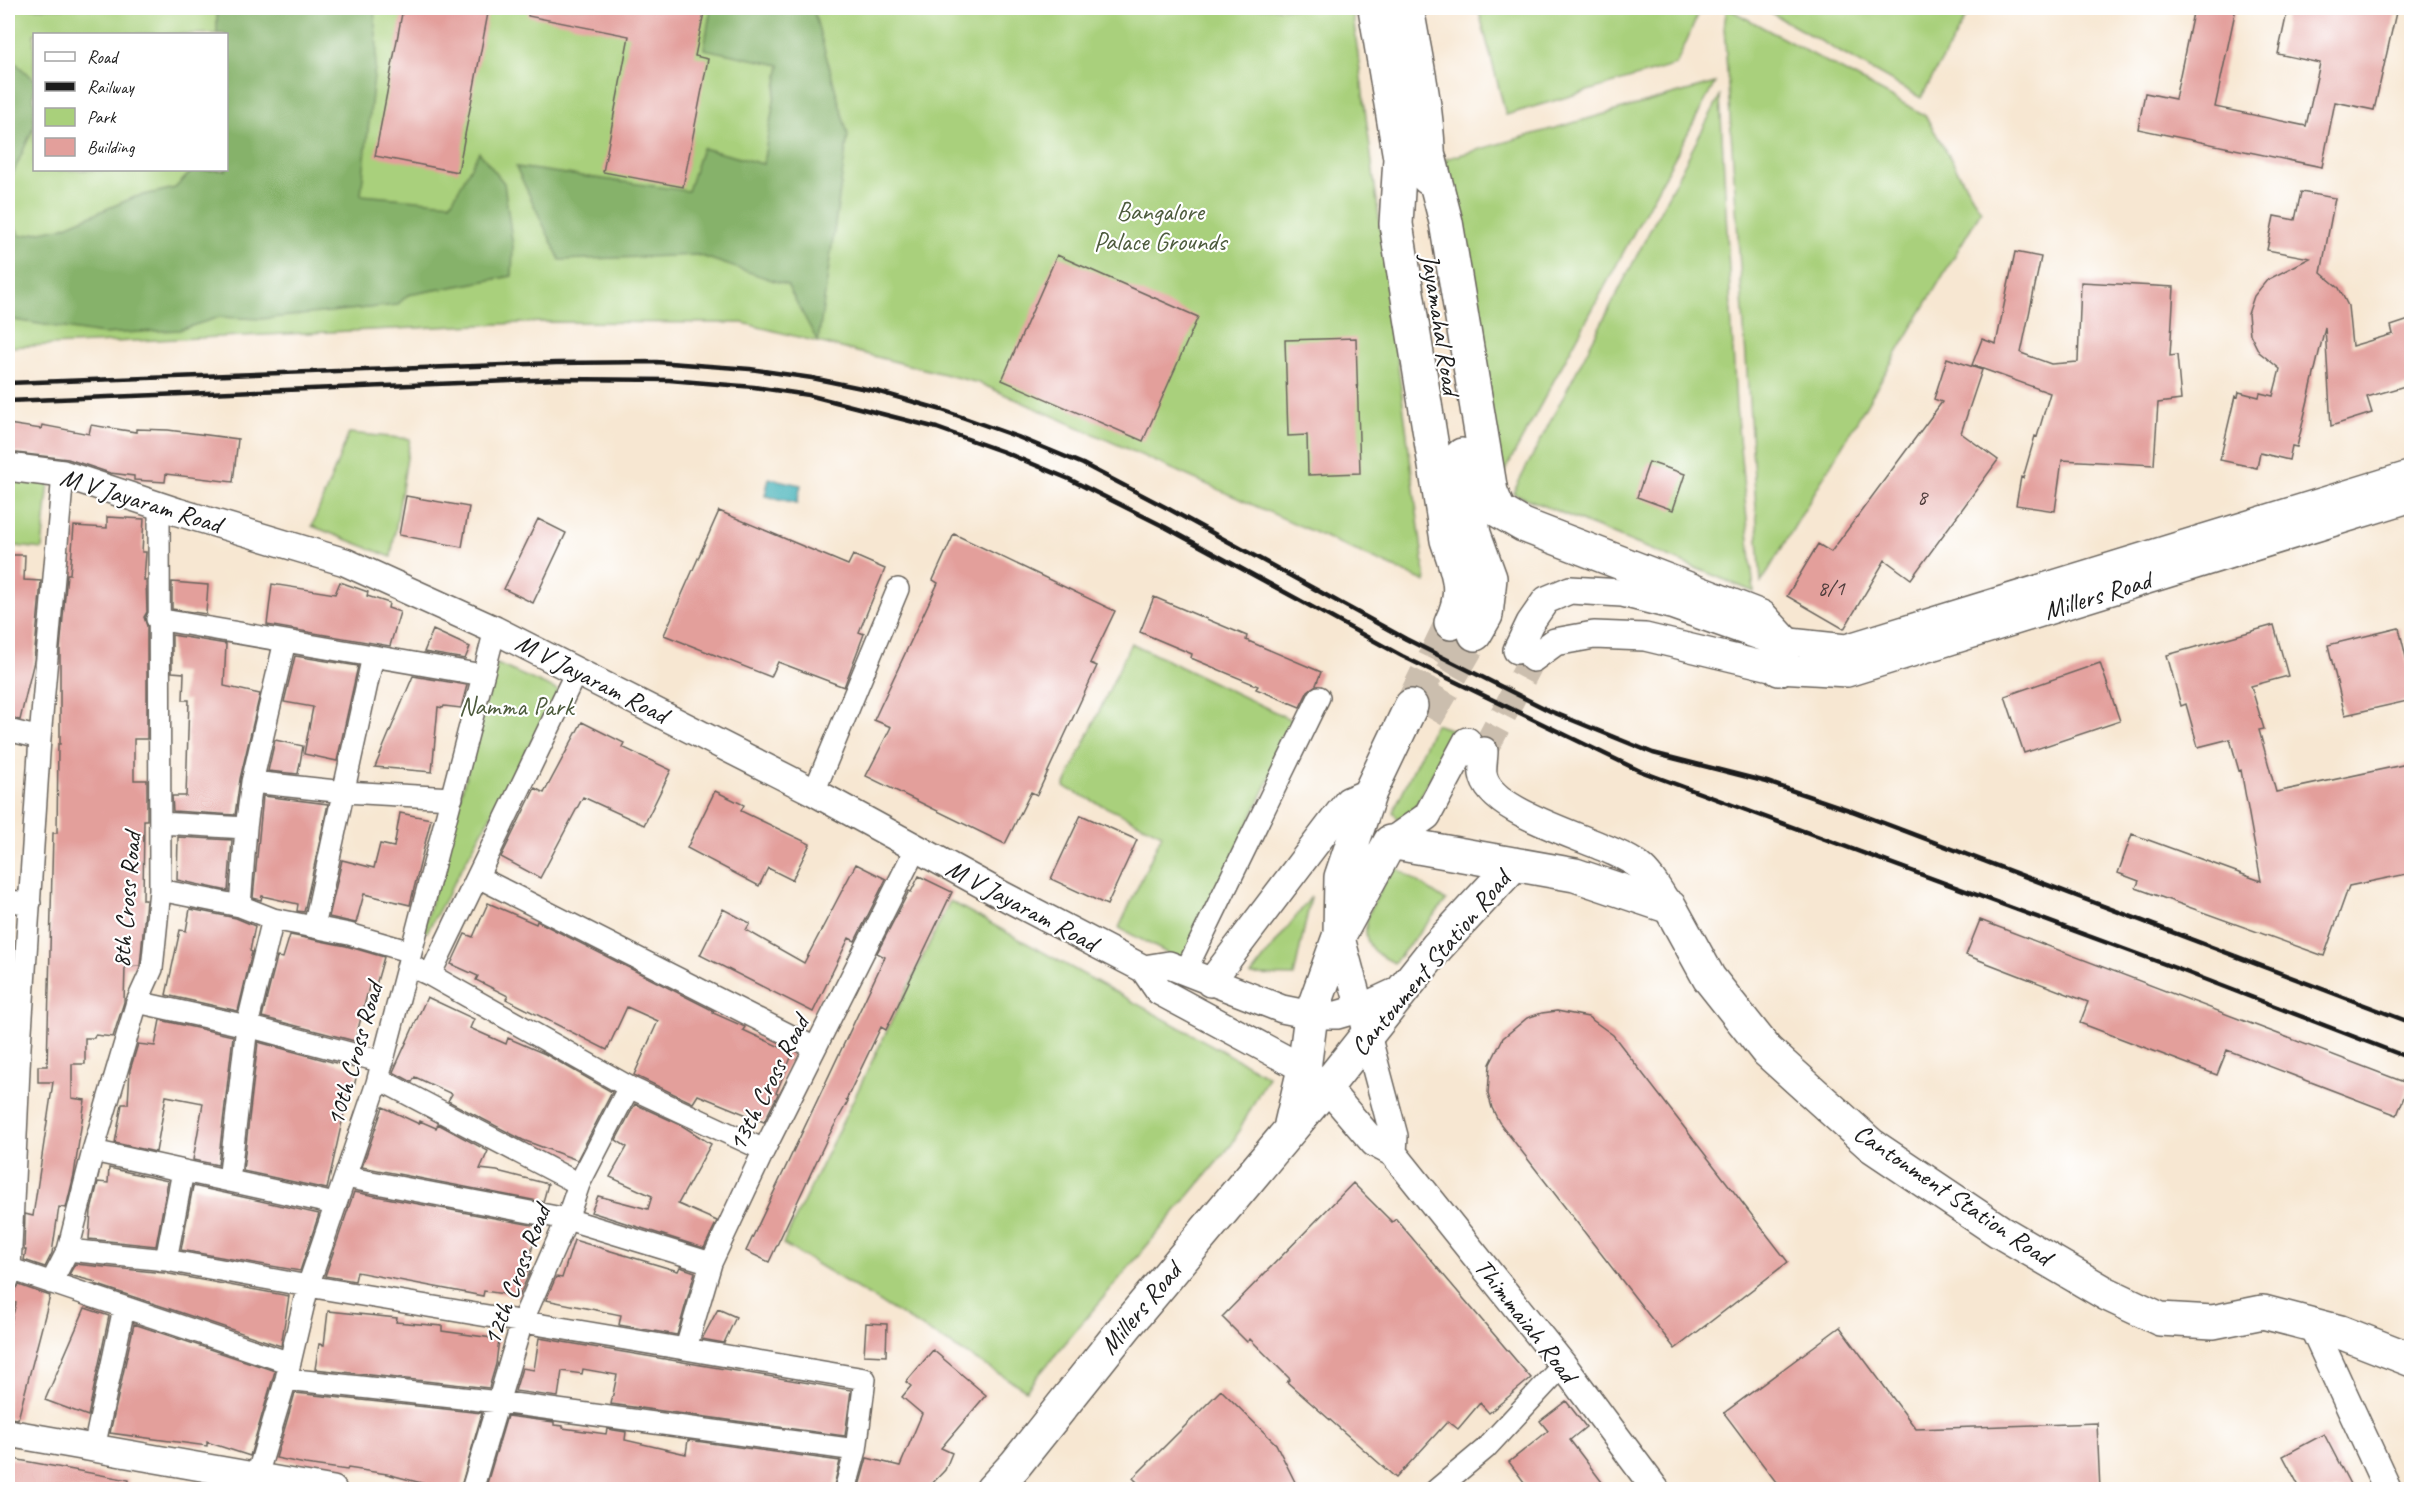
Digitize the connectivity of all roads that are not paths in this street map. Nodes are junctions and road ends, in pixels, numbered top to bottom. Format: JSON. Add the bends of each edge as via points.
{"nodes":[{"id":1,"x":1375,"y":8,"type":"edge"},
{"id":2,"x":1407,"y":8,"type":"edge"},
{"id":3,"x":1429,"y":156,"type":"junction"},
{"id":4,"x":8,"y":467,"type":"edge"},
{"id":5,"x":63,"y":474,"type":"junction"},
{"id":6,"x":2412,"y":474,"type":"edge"},
{"id":7,"x":2412,"y":498,"type":"edge"},
{"id":8,"x":159,"y":506,"type":"junction"},
{"id":9,"x":898,"y":589,"type":"dead end"},
{"id":10,"x":157,"y":619,"type":"junction"},
{"id":11,"x":495,"y":630,"type":"junction"},
{"id":12,"x":285,"y":641,"type":"junction"},
{"id":13,"x":373,"y":656,"type":"junction"},
{"id":14,"x":1782,"y":656,"type":"junction"},
{"id":15,"x":577,"y":670,"type":"junction"},
{"id":16,"x":483,"y":675,"type":"junction"},
{"id":17,"x":1319,"y":697,"type":"dead end"},
{"id":18,"x":8,"y":730,"type":"edge"},
{"id":19,"x":40,"y":738,"type":"junction"},
{"id":20,"x":252,"y":782,"type":"junction"},
{"id":21,"x":345,"y":792,"type":"junction"},
{"id":22,"x":814,"y":792,"type":"junction"},
{"id":23,"x":1370,"y":792,"type":"junction"},
{"id":24,"x":452,"y":798,"type":"junction"},
{"id":25,"x":160,"y":823,"type":"junction"},
{"id":26,"x":246,"y":828,"type":"junction"},
{"id":27,"x":1390,"y":842,"type":"junction"},
{"id":28,"x":916,"y":849,"type":"junction"},
{"id":29,"x":1514,"y":864,"type":"junction"},
{"id":30,"x":478,"y":877,"type":"junction"},
{"id":31,"x":159,"y":890,"type":"junction"},
{"id":32,"x":8,"y":901,"type":"edge"},
{"id":33,"x":30,"y":903,"type":"junction"},
{"id":34,"x":240,"y":906,"type":"junction"},
{"id":35,"x":1670,"y":907,"type":"junction"},
{"id":36,"x":273,"y":918,"type":"junction"},
{"id":37,"x":314,"y":927,"type":"junction"},
{"id":38,"x":1340,"y":934,"type":"junction"},
{"id":39,"x":410,"y":958,"type":"junction"},
{"id":40,"x":1144,"y":969,"type":"junction"},
{"id":41,"x":1185,"y":972,"type":"junction"},
{"id":42,"x":430,"y":975,"type":"junction"},
{"id":43,"x":1210,"y":983,"type":"junction"},
{"id":44,"x":137,"y":1002,"type":"junction"},
{"id":45,"x":1311,"y":1015,"type":"junction"},
{"id":46,"x":1364,"y":1021,"type":"junction"},
{"id":47,"x":247,"y":1026,"type":"junction"},
{"id":48,"x":14,"y":1046,"type":"edge"},
{"id":49,"x":816,"y":1047,"type":"junction"},
{"id":50,"x":381,"y":1071,"type":"junction"},
{"id":51,"x":1315,"y":1078,"type":"junction"},
{"id":52,"x":629,"y":1087,"type":"junction"},
{"id":53,"x":764,"y":1150,"type":"junction"},
{"id":54,"x":93,"y":1151,"type":"junction"},
{"id":55,"x":1393,"y":1153,"type":"junction"},
{"id":56,"x":183,"y":1171,"type":"junction"},
{"id":57,"x":345,"y":1177,"type":"junction"},
{"id":58,"x":229,"y":1181,"type":"junction"},
{"id":59,"x":579,"y":1184,"type":"junction"},
{"id":60,"x":335,"y":1204,"type":"junction"},
{"id":61,"x":567,"y":1219,"type":"junction"},
{"id":62,"x":68,"y":1250,"type":"junction"},
{"id":63,"x":166,"y":1260,"type":"junction"},
{"id":64,"x":711,"y":1263,"type":"junction"},
{"id":65,"x":8,"y":1272,"type":"edge"},
{"id":66,"x":51,"y":1283,"type":"junction"},
{"id":67,"x":308,"y":1286,"type":"junction"},
{"id":68,"x":124,"y":1308,"type":"junction"},
{"id":69,"x":522,"y":1322,"type":"junction"},
{"id":70,"x":2312,"y":1325,"type":"junction"},
{"id":71,"x":686,"y":1348,"type":"junction"},
{"id":72,"x":2412,"y":1360,"type":"edge"},
{"id":73,"x":1563,"y":1365,"type":"junction"},
{"id":74,"x":288,"y":1371,"type":"junction"},
{"id":75,"x":498,"y":1402,"type":"junction"},
{"id":76,"x":8,"y":1433,"type":"edge"},
{"id":77,"x":94,"y":1448,"type":"junction"},
{"id":78,"x":856,"y":1450,"type":"junction"},
{"id":79,"x":256,"y":1483,"type":"edge"},
{"id":80,"x":333,"y":1490,"type":"edge"},
{"id":81,"x":472,"y":1490,"type":"edge"},
{"id":82,"x":845,"y":1490,"type":"edge"},
{"id":83,"x":992,"y":1490,"type":"edge"},
{"id":84,"x":1436,"y":1490,"type":"edge"},
{"id":85,"x":1656,"y":1490,"type":"edge"},
{"id":86,"x":2388,"y":1490,"type":"edge"}],
"edges":[{"from":1,"to":3,"type":"main road","name":"Jayamahal Road","via":[[1400,158],[1396,224],[1447,540],[1461,580],[1459,606],[1463,628],[1486,615],[1490,578],[1474,534],[1425,225]]},
{"from":2,"to":3,"type":"main road","name":"Jayamahal Road"},
{"from":3,"to":14,"type":"main road","via":[[1446,222],[1491,492],[1499,510],[1523,525],[1761,617]]},
{"from":4,"to":5,"type":"street","name":"M V Jayaram Road"},
{"from":5,"to":8,"type":"street","name":"M V Jayaram Road"},
{"from":5,"to":19,"type":"street"},
{"from":6,"to":14,"type":"street","name":"Millers Road","via":[[1845,648]]},
{"from":7,"to":14,"type":"street","name":"Millers Road","via":[[1847,673]]},
{"from":8,"to":10,"type":"street","name":"8th Cross Road"},
{"from":8,"to":11,"type":"street","name":"M V Jayaram Road","via":[[345,562]]},
{"from":9,"to":22,"type":"street"},
{"from":10,"to":12,"type":"street"},
{"from":10,"to":25,"type":"street","name":"8th Cross Road"},
{"from":11,"to":15,"type":"street","name":"M V Jayaram Road"},
{"from":11,"to":16,"type":"street","name":"10th Cross Road"},
{"from":12,"to":13,"type":"street"},
{"from":12,"to":20,"type":"street"},
{"from":13,"to":16,"type":"street"},
{"from":13,"to":21,"type":"street"},
{"from":14,"to":14,"type":"street","via":[[1674,606],[1622,593],[1570,590],[1546,600],[1530,623],[1525,654],[1555,642],[1594,635],[1645,637]]},
{"from":15,"to":22,"type":"street","name":"M V Jayaram Road"},
{"from":15,"to":30,"type":"street"},
{"from":16,"to":24,"type":"street","name":"10th Cross Road"},
{"from":17,"to":41,"type":"street"},
{"from":18,"to":19,"type":"street"},
{"from":19,"to":33,"type":"street"},
{"from":20,"to":21,"type":"street"},
{"from":20,"to":26,"type":"street"},
{"from":21,"to":24,"type":"street"},
{"from":21,"to":37,"type":"street"},
{"from":22,"to":28,"type":"street","name":"M V Jayaram Road"},
{"from":23,"to":27,"type":"main road","name":"Millers Road","via":[[1419,711],[1388,803],[1385,821]]},
{"from":23,"to":38,"type":"main road","name":"Millers Road","via":[[1341,877]]},
{"from":23,"to":43,"type":"street","via":[[1348,801]]},
{"from":24,"to":39,"type":"street","name":"10th Cross Road"},
{"from":25,"to":26,"type":"street"},
{"from":25,"to":31,"type":"street","name":"8th Cross Road"},
{"from":26,"to":34,"type":"street"},
{"from":27,"to":29,"type":"main road"},
{"from":27,"to":35,"type":"street","via":[[1427,816],[1476,746],[1492,794],[1515,810],[1640,866]]},
{"from":27,"to":38,"type":"main road"},
{"from":28,"to":40,"type":"street","name":"M V Jayaram Road"},
{"from":28,"to":49,"type":"street","name":"13th Cross Road"},
{"from":29,"to":35,"type":"main road","name":"Cantonment Station Road","via":[[1575,875]]},
{"from":29,"to":46,"type":"main road","name":"Cantonment Station Road","via":[[1404,988]]},
{"from":30,"to":42,"type":"street"},
{"from":30,"to":49,"type":"street"},
{"from":31,"to":34,"type":"street"},
{"from":31,"to":44,"type":"street","name":"8th Cross Road","via":[[152,969]]},
{"from":32,"to":33,"type":"street"},
{"from":33,"to":48,"type":"street"},
{"from":34,"to":36,"type":"street"},
{"from":35,"to":70,"type":"main road","name":"Cantonment Station Road","via":[[1709,978],[1766,1050],[1871,1145],[2000,1231],[2107,1294],[2160,1320],[2213,1322],[2263,1312]]},
{"from":36,"to":37,"type":"street"},
{"from":36,"to":47,"type":"street"},
{"from":37,"to":39,"type":"street"},
{"from":38,"to":45,"type":"main road","name":"Millers Road"},
{"from":38,"to":46,"type":"street"},
{"from":39,"to":42,"type":"street"},
{"from":39,"to":50,"type":"street","name":"10th Cross Road"},
{"from":40,"to":41,"type":"street","via":[[1169,965]]},
{"from":40,"to":51,"type":"street","name":"M V Jayaram Road","via":[[1159,992]]},
{"from":41,"to":43,"type":"street"},
{"from":42,"to":52,"type":"street"},
{"from":43,"to":45,"type":"street","via":[[1282,1009]]},
{"from":44,"to":47,"type":"street"},
{"from":44,"to":54,"type":"street","name":"8th Cross Road"},
{"from":45,"to":46,"type":"street"},
{"from":45,"to":51,"type":"main road","name":"Millers Road"},
{"from":46,"to":51,"type":"main road","name":"Cantonment Station Road"},
{"from":46,"to":55,"type":"street","via":[[1394,1136]]},
{"from":47,"to":50,"type":"street"},
{"from":47,"to":58,"type":"street"},
{"from":48,"to":65,"type":"street"},
{"from":49,"to":53,"type":"street","name":"13th Cross Road"},
{"from":50,"to":57,"type":"street","name":"10th Cross Road"},
{"from":50,"to":59,"type":"street"},
{"from":51,"to":55,"type":"street","name":"Thimmaiah Road","via":[[1374,1143]]},
{"from":51,"to":83,"type":"main road","name":"Millers Road","via":[[1290,1129]]},
{"from":52,"to":53,"type":"street"},
{"from":52,"to":59,"type":"street","name":"12th Cross Road"},
{"from":53,"to":64,"type":"street","name":"13th Cross Road"},
{"from":54,"to":56,"type":"street"},
{"from":54,"to":62,"type":"street","name":"8th Cross Road"},
{"from":55,"to":73,"type":"street","name":"Thimmaiah Road"},
{"from":56,"to":58,"type":"street"},
{"from":56,"to":63,"type":"street"},
{"from":57,"to":60,"type":"street","name":"10th Cross Road"},
{"from":57,"to":61,"type":"street"},
{"from":58,"to":60,"type":"street"},
{"from":59,"to":61,"type":"street","name":"12th Cross Road"},
{"from":60,"to":67,"type":"street","name":"10th Cross Road"},
{"from":61,"to":64,"type":"street"},
{"from":61,"to":69,"type":"street","name":"12th Cross Road"},
{"from":62,"to":63,"type":"street"},
{"from":62,"to":66,"type":"street","name":"8th Cross Road"},
{"from":63,"to":67,"type":"street"},
{"from":64,"to":71,"type":"street","name":"13th Cross Road"},
{"from":65,"to":66,"type":"street"},
{"from":66,"to":68,"type":"street"},
{"from":67,"to":69,"type":"street"},
{"from":67,"to":74,"type":"street","name":"10th Cross Road"},
{"from":68,"to":74,"type":"street"},
{"from":68,"to":77,"type":"street"},
{"from":69,"to":71,"type":"street"},
{"from":69,"to":75,"type":"street","name":"12th Cross Road"},
{"from":70,"to":72,"type":"main road","name":"Cantonment Station Road"},
{"from":70,"to":86,"type":"street"},
{"from":71,"to":78,"type":"street","via":[[865,1379]]},
{"from":73,"to":84,"type":"street","via":[[1485,1449]]},
{"from":73,"to":85,"type":"street","name":"Thimmaiah Road"},
{"from":74,"to":75,"type":"street"},
{"from":74,"to":79,"type":"street","name":"10th Cross Road"},
{"from":75,"to":78,"type":"street"},
{"from":75,"to":81,"type":"street","name":"12th Cross Road"},
{"from":76,"to":77,"type":"street"},
{"from":77,"to":79,"type":"street"},
{"from":78,"to":82,"type":"street"},
{"from":79,"to":80,"type":"street"}]}
